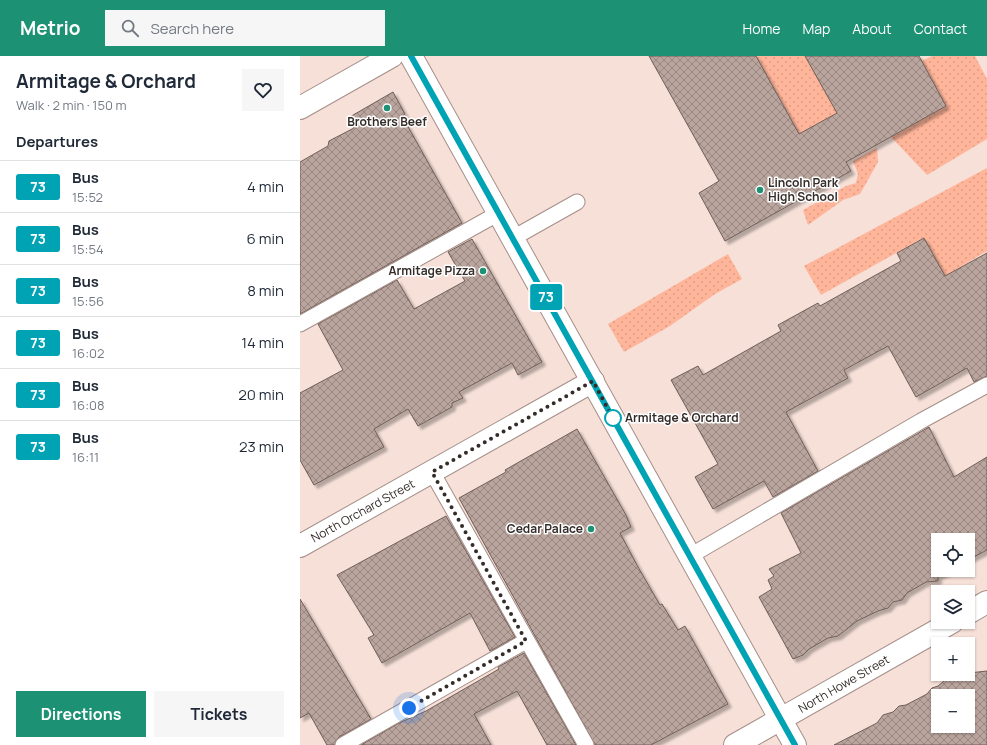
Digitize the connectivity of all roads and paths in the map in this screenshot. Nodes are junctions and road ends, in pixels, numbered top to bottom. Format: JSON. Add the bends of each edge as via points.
{"nodes":[{"id":1,"x":392,"y":56,"type":"edge"},
{"id":2,"x":411,"y":56,"type":"edge"},
{"id":3,"x":300,"y":108,"type":"edge"},
{"id":4,"x":577,"y":202,"type":"dead end"},
{"id":5,"x":499,"y":213,"type":"junction"},
{"id":6,"x":513,"y":238,"type":"junction"},
{"id":7,"x":300,"y":324,"type":"edge"},
{"id":8,"x":593,"y":381,"type":"junction"},
{"id":9,"x":987,"y":385,"type":"edge"},
{"id":10,"x":432,"y":472,"type":"junction"},
{"id":11,"x":300,"y":546,"type":"edge"},
{"id":12,"x":690,"y":556,"type":"junction"},
{"id":13,"x":987,"y":602,"type":"edge"},
{"id":14,"x":975,"y":609,"type":"edge"},
{"id":15,"x":940,"y":629,"type":"edge"},
{"id":16,"x":526,"y":641,"type":"junction"},
{"id":17,"x":781,"y":719,"type":"junction"},
{"id":18,"x":343,"y":745,"type":"edge"},
{"id":19,"x":586,"y":745,"type":"edge"},
{"id":20,"x":735,"y":745,"type":"edge"},
{"id":21,"x":795,"y":745,"type":"edge"}],
"edges":[{"from":1,"to":3,"type":"street"},
{"from":2,"to":5,"type":"street"},
{"from":4,"to":6,"type":"lane"},
{"from":5,"to":6,"type":"street"},
{"from":5,"to":7,"type":"lane"},
{"from":6,"to":8,"type":"street"},
{"from":8,"to":10,"type":"street","name":"North Orchard Street"},
{"from":8,"to":12,"type":"street"},
{"from":9,"to":12,"type":"lane"},
{"from":10,"to":11,"type":"street","name":"North Orchard Street"},
{"from":10,"to":16,"type":"lane"},
{"from":12,"to":17,"type":"street"},
{"from":13,"to":14,"type":"street"},
{"from":15,"to":17,"type":"street","name":"North Howe Street"},
{"from":16,"to":18,"type":"lane"},
{"from":16,"to":19,"type":"lane"},
{"from":17,"to":20,"type":"street","name":"North Howe Street"},
{"from":17,"to":21,"type":"street"}]}
